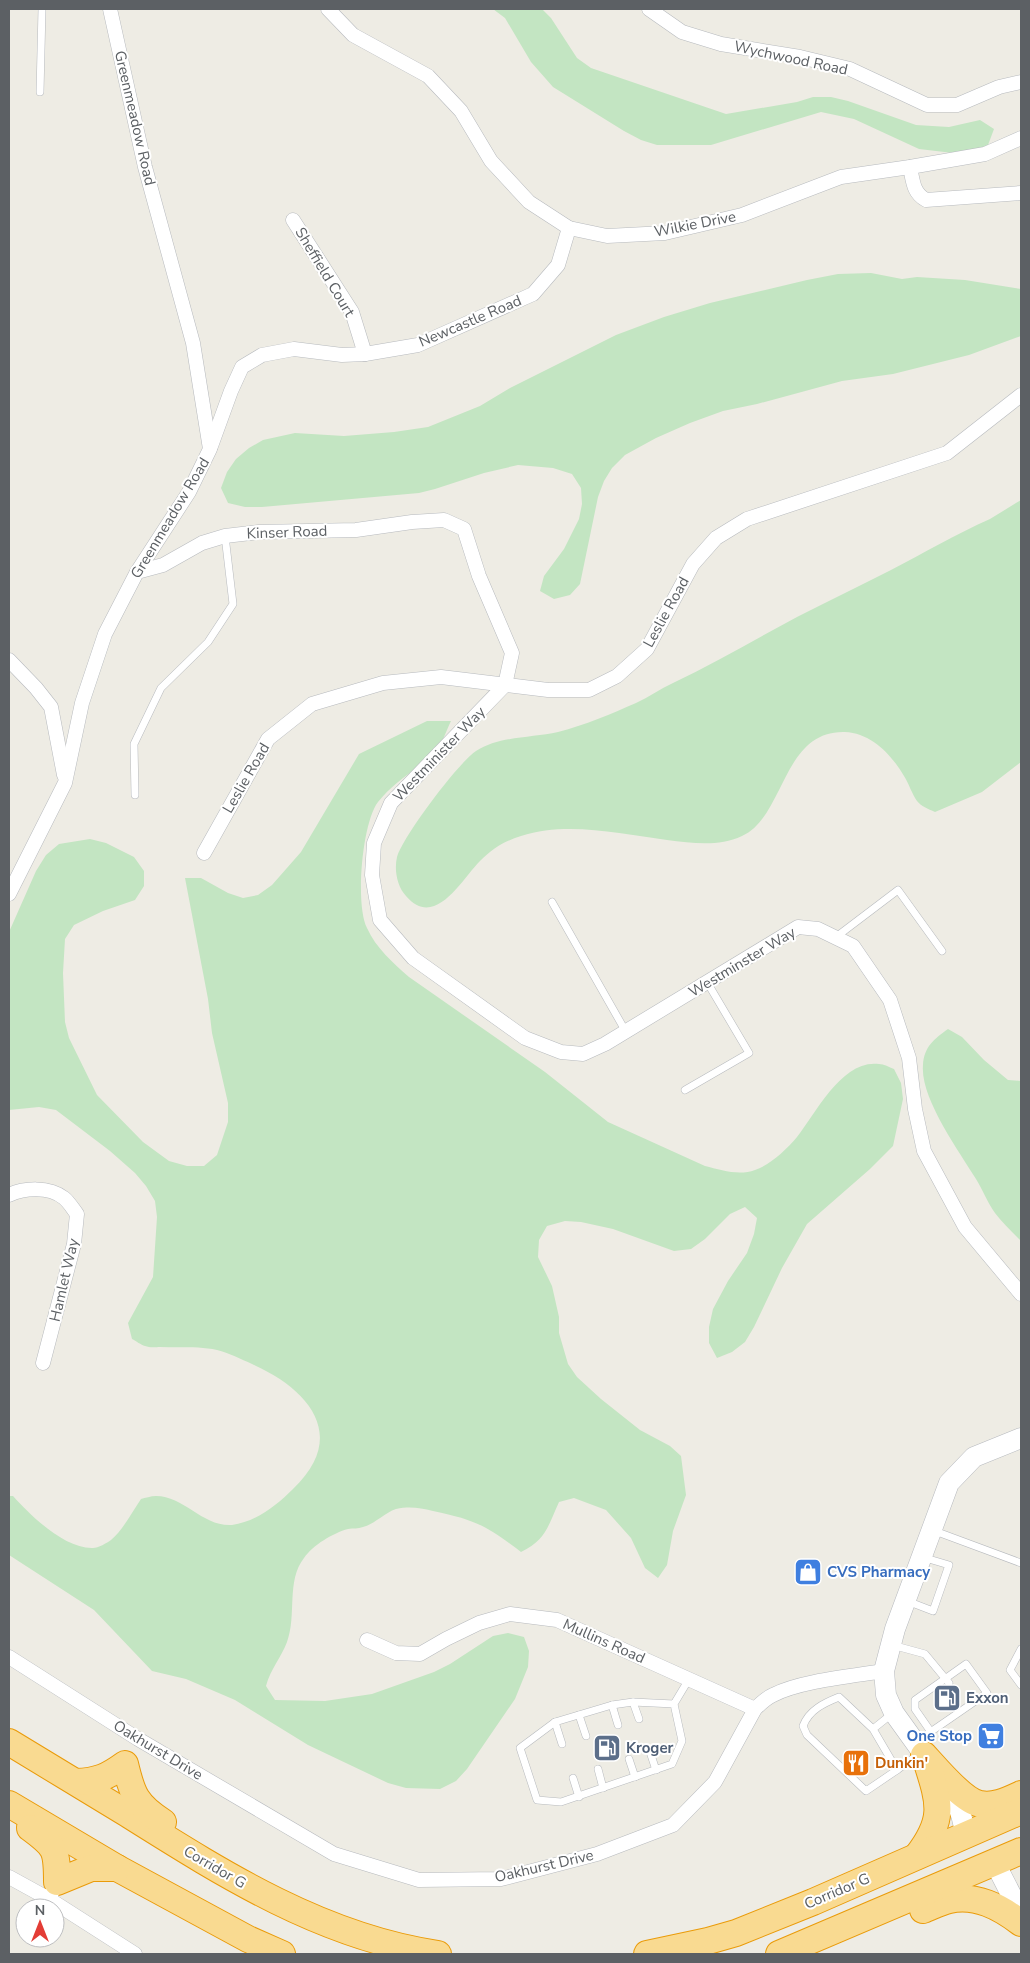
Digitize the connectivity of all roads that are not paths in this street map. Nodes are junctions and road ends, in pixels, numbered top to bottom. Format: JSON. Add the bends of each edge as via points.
{"nodes":[{"id":1,"x":42,"y":9,"type":"edge"},
{"id":2,"x":110,"y":9,"type":"edge"},
{"id":3,"x":328,"y":9,"type":"edge"},
{"id":4,"x":648,"y":9,"type":"edge"},
{"id":5,"x":1021,"y":82,"type":"edge"},
{"id":6,"x":40,"y":92,"type":"dead end"},
{"id":7,"x":1021,"y":138,"type":"edge"},
{"id":8,"x":910,"y":168,"type":"junction"},
{"id":9,"x":1021,"y":193,"type":"edge"},
{"id":10,"x":293,"y":220,"type":"dead end"},
{"id":11,"x":569,"y":228,"type":"junction"},
{"id":12,"x":365,"y":354,"type":"junction"},
{"id":13,"x":1021,"y":394,"type":"edge"},
{"id":14,"x":210,"y":449,"type":"junction"},
{"id":15,"x":224,"y":536,"type":"junction"},
{"id":16,"x":137,"y":572,"type":"junction"},
{"id":17,"x":9,"y":660,"type":"edge"},
{"id":18,"x":505,"y":685,"type":"junction"},
{"id":19,"x":65,"y":783,"type":"junction"},
{"id":20,"x":135,"y":795,"type":"dead end"},
{"id":21,"x":204,"y":853,"type":"dead end"},
{"id":22,"x":9,"y":894,"type":"edge"},
{"id":23,"x":552,"y":902,"type":"dead end"},
{"id":24,"x":836,"y":937,"type":"junction"},
{"id":25,"x":942,"y":951,"type":"dead end"},
{"id":26,"x":707,"y":982,"type":"junction"},
{"id":27,"x":626,"y":1032,"type":"junction"},
{"id":28,"x":605,"y":1044,"type":"joint"},
{"id":29,"x":685,"y":1090,"type":"dead end"},
{"id":30,"x":9,"y":1195,"type":"edge"},
{"id":31,"x":1021,"y":1294,"type":"edge"},
{"id":32,"x":43,"y":1364,"type":"dead end"},
{"id":33,"x":1021,"y":1438,"type":"edge"},
{"id":34,"x":932,"y":1530,"type":"junction"},
{"id":35,"x":922,"y":1557,"type":"junction"},
{"id":36,"x":1021,"y":1563,"type":"edge"},
{"id":37,"x":906,"y":1601,"type":"junction"},
{"id":38,"x":367,"y":1640,"type":"dead end"},
{"id":39,"x":891,"y":1644,"type":"junction"},
{"id":40,"x":1021,"y":1649,"type":"edge"},
{"id":41,"x":9,"y":1657,"type":"edge"},
{"id":42,"x":884,"y":1671,"type":"junction"},
{"id":43,"x":689,"y":1679,"type":"junction"},
{"id":44,"x":948,"y":1681,"type":"junction"},
{"id":45,"x":1021,"y":1685,"type":"edge"},
{"id":46,"x":962,"y":1701,"type":"dead end"},
{"id":47,"x":633,"y":1702,"type":"junction"},
{"id":48,"x":674,"y":1704,"type":"junction"},
{"id":49,"x":612,"y":1705,"type":"junction"},
{"id":50,"x":966,"y":1707,"type":"junction"},
{"id":51,"x":755,"y":1709,"type":"junction"},
{"id":52,"x":894,"y":1713,"type":"junction"},
{"id":53,"x":944,"y":1713,"type":"dead end"},
{"id":54,"x":580,"y":1715,"type":"junction"},
{"id":55,"x":638,"y":1719,"type":"dead end"},
{"id":56,"x":949,"y":1720,"type":"junction"},
{"id":57,"x":555,"y":1722,"type":"junction"},
{"id":58,"x":618,"y":1725,"type":"dead end"},
{"id":59,"x":873,"y":1729,"type":"junction"},
{"id":60,"x":586,"y":1736,"type":"dead end"},
{"id":61,"x":9,"y":1742,"type":"edge"},
{"id":62,"x":562,"y":1744,"type":"dead end"},
{"id":63,"x":923,"y":1745,"type":"junction"},
{"id":64,"x":132,"y":1752,"type":"junction"},
{"id":65,"x":650,"y":1752,"type":"dead end"},
{"id":66,"x":629,"y":1759,"type":"dead end"},
{"id":67,"x":598,"y":1769,"type":"dead end"},
{"id":68,"x":656,"y":1770,"type":"junction"},
{"id":69,"x":897,"y":1770,"type":"junction"},
{"id":70,"x":635,"y":1777,"type":"junction"},
{"id":71,"x":573,"y":1778,"type":"dead end"},
{"id":72,"x":76,"y":1782,"type":"junction"},
{"id":73,"x":603,"y":1788,"type":"junction"},
{"id":74,"x":1021,"y":1794,"type":"edge"},
{"id":75,"x":579,"y":1797,"type":"junction"},
{"id":76,"x":9,"y":1804,"type":"edge"},
{"id":77,"x":1021,"y":1811,"type":"edge"},
{"id":78,"x":9,"y":1814,"type":"edge"},
{"id":79,"x":1021,"y":1824,"type":"edge"},
{"id":80,"x":965,"y":1836,"type":"junction"},
{"id":81,"x":1021,"y":1851,"type":"edge"},
{"id":82,"x":917,"y":1856,"type":"junction"},
{"id":83,"x":995,"y":1863,"type":"junction"},
{"id":84,"x":117,"y":1868,"type":"junction"},
{"id":85,"x":9,"y":1877,"type":"edge"},
{"id":86,"x":53,"y":1891,"type":"junction"},
{"id":87,"x":1021,"y":1914,"type":"edge"},
{"id":88,"x":1021,"y":1923,"type":"edge"},
{"id":89,"x":343,"y":1930,"type":"junction"},
{"id":90,"x":135,"y":1954,"type":"edge"},
{"id":91,"x":282,"y":1954,"type":"edge"},
{"id":92,"x":438,"y":1954,"type":"edge"},
{"id":93,"x":647,"y":1954,"type":"edge"},
{"id":94,"x":769,"y":1954,"type":"edge"},
{"id":95,"x":779,"y":1954,"type":"edge"},
{"id":96,"x":814,"y":1954,"type":"edge"}],
"edges":[{"from":1,"to":6,"type":"lane"},
{"from":2,"to":14,"type":"street","name":"Greenmeadow Road","via":[[145,167],[192,343]]},
{"from":3,"to":11,"type":"street","name":"Wilkie Drive","via":[[353,35],[428,76],[461,111],[491,161],[529,202]]},
{"from":4,"to":5,"type":"street","name":"Wychwood Road","via":[[682,32],[721,44],[850,69],[927,105],[957,105],[999,87]]},
{"from":7,"to":8,"type":"street","name":"Wilkie Drive","via":[[985,154]]},
{"from":8,"to":9,"type":"street","via":[[914,190],[926,200]]},
{"from":8,"to":11,"type":"street","name":"Wilkie Drive","via":[[841,177],[742,215],[665,232],[607,236]]},
{"from":10,"to":12,"type":"street","name":"Sheffield Court","via":[[352,312]]},
{"from":11,"to":12,"type":"street","name":"Newcastle Road","via":[[558,265],[533,294],[418,344]]},
{"from":12,"to":14,"type":"street","name":"Newcastle Road","via":[[342,355],[294,349],[262,354],[242,367]]},
{"from":13,"to":18,"type":"street","name":"Leslie Road","via":[[947,453],[747,518],[716,538],[693,564],[647,649],[617,676],[589,690]]},
{"from":14,"to":16,"type":"street","name":"Greenmeadow Road","via":[[189,492]]},
{"from":15,"to":16,"type":"street","name":"Kinser Road","via":[[163,565]]},
{"from":15,"to":18,"type":"street","name":"Kinser Road","via":[[356,530],[444,520],[464,528],[512,653]]},
{"from":15,"to":20,"type":"lane","via":[[233,604],[208,642],[161,688],[134,744]]},
{"from":16,"to":19,"type":"street","name":"Greenmeadow Road","via":[[105,634],[82,702]]},
{"from":17,"to":19,"type":"street","via":[[51,707]]},
{"from":18,"to":21,"type":"street","name":"Leslie Road","via":[[441,677],[383,683],[312,704],[268,739]]},
{"from":18,"to":28,"type":"street","name":"Westminister Way","via":[[391,803],[374,843],[372,875],[380,920],[413,958],[525,1038],[561,1052],[583,1054]]},
{"from":19,"to":22,"type":"street","name":"Greenmeadow Road"},
{"from":23,"to":27,"type":"lane"},
{"from":24,"to":25,"type":"lane","via":[[898,890]]},
{"from":24,"to":26,"type":"street","name":"Westminster Way","via":[[818,929],[798,927]]},
{"from":24,"to":31,"type":"street","name":"Westminster Way","via":[[853,946],[890,1000],[909,1058],[924,1151],[965,1227]]},
{"from":26,"to":27,"type":"street","name":"Westminster Way"},
{"from":26,"to":29,"type":"lane","via":[[749,1053]]},
{"from":27,"to":28,"type":"street","name":"Westminster Way"},
{"from":30,"to":32,"type":"street","name":"Hamlet Way","via":[[20,1190],[45,1190],[63,1197],[77,1214],[74,1244]]},
{"from":33,"to":34,"type":"street","via":[[974,1457],[968,1463],[949,1483]]},
{"from":34,"to":35,"type":"street"},
{"from":34,"to":36,"type":"lane"},
{"from":35,"to":37,"type":"street"},
{"from":35,"to":37,"type":"lane","via":[[949,1565],[933,1611]]},
{"from":37,"to":39,"type":"street"},
{"from":38,"to":43,"type":"street","name":"Mullins Road","via":[[396,1653],[420,1654],[480,1624],[510,1614],[529,1616],[557,1620]]},
{"from":39,"to":42,"type":"street"},
{"from":39,"to":44,"type":"lane","via":[[925,1654]]},
{"from":40,"to":45,"type":"lane","via":[[1010,1670]]},
{"from":41,"to":64,"type":"street","name":"Oakhurst Drive"},
{"from":42,"to":51,"type":"street","name":"Oakhurst Drive","via":[[800,1686],[773,1694]]},
{"from":42,"to":52,"type":"street","via":[[886,1695]]},
{"from":43,"to":48,"type":"lane"},
{"from":43,"to":51,"type":"street","name":"Mullins Road"},
{"from":44,"to":50,"type":"lane","via":[[966,1664],[987,1693]]},
{"from":44,"to":63,"type":"lane","via":[[914,1700]]},
{"from":46,"to":50,"type":"lane"},
{"from":47,"to":48,"type":"lane"},
{"from":47,"to":49,"type":"lane"},
{"from":47,"to":55,"type":"lane"},
{"from":48,"to":68,"type":"lane","via":[[682,1741],[672,1764]]},
{"from":49,"to":54,"type":"lane"},
{"from":49,"to":58,"type":"lane"},
{"from":50,"to":56,"type":"lane"},
{"from":51,"to":64,"type":"street","name":"Oakhurst Drive","via":[[714,1782],[673,1826],[597,1854],[501,1878],[419,1880],[334,1854]]},
{"from":52,"to":59,"type":"lane"},
{"from":52,"to":63,"type":"street"},
{"from":53,"to":56,"type":"lane"},
{"from":54,"to":57,"type":"lane"},
{"from":54,"to":60,"type":"lane"},
{"from":56,"to":63,"type":"lane"},
{"from":57,"to":62,"type":"lane"},
{"from":57,"to":75,"type":"lane","via":[[520,1748],[537,1800],[561,1802]]},
{"from":59,"to":69,"type":"lane"},
{"from":59,"to":69,"type":"lane","via":[[839,1697],[823,1703],[806,1718],[803,1726],[807,1735],[866,1791]]},
{"from":61,"to":72,"type":"highway","name":"Corridor G"},
{"from":63,"to":69,"type":"lane"},
{"from":63,"to":74,"type":"highway","via":[[957,1790],[978,1804],[994,1805]]},
{"from":63,"to":80,"type":"street","via":[[960,1808]]},
{"from":63,"to":82,"type":"highway","via":[[938,1812],[934,1830]]},
{"from":64,"to":72,"type":"highway","via":[[110,1775]]},
{"from":64,"to":89,"type":"highway","via":[[131,1791],[146,1812],[219,1858],[308,1904]]},
{"from":65,"to":68,"type":"lane"},
{"from":66,"to":70,"type":"lane"},
{"from":67,"to":73,"type":"lane"},
{"from":68,"to":70,"type":"lane"},
{"from":70,"to":73,"type":"lane"},
{"from":71,"to":75,"type":"lane"},
{"from":72,"to":89,"type":"highway","name":"Corridor G","via":[[232,1878]]},
{"from":73,"to":75,"type":"lane"},
{"from":76,"to":84,"type":"highway"},
{"from":77,"to":80,"type":"highway","name":"Corridor G"},
{"from":78,"to":86,"type":"highway","via":[[49,1842],[57,1860]]},
{"from":79,"to":83,"type":"highway","via":[[1003,1838]]},
{"from":80,"to":82,"type":"highway","name":"Corridor G"},
{"from":80,"to":94,"type":"highway","via":[[954,1860],[925,1879],[780,1945]]},
{"from":81,"to":83,"type":"highway"},
{"from":82,"to":93,"type":"highway","name":"Corridor G","via":[[736,1933]]},
{"from":83,"to":87,"type":"street"},
{"from":83,"to":95,"type":"highway"},
{"from":84,"to":86,"type":"highway","via":[[91,1868]]},
{"from":84,"to":91,"type":"highway"},
{"from":85,"to":86,"type":"street"},
{"from":86,"to":90,"type":"street"},
{"from":88,"to":96,"type":"highway","via":[[996,1906],[981,1901],[965,1898],[948,1900]]},
{"from":89,"to":92,"type":"highway","name":"Corridor G","via":[[394,1946]]}]}
